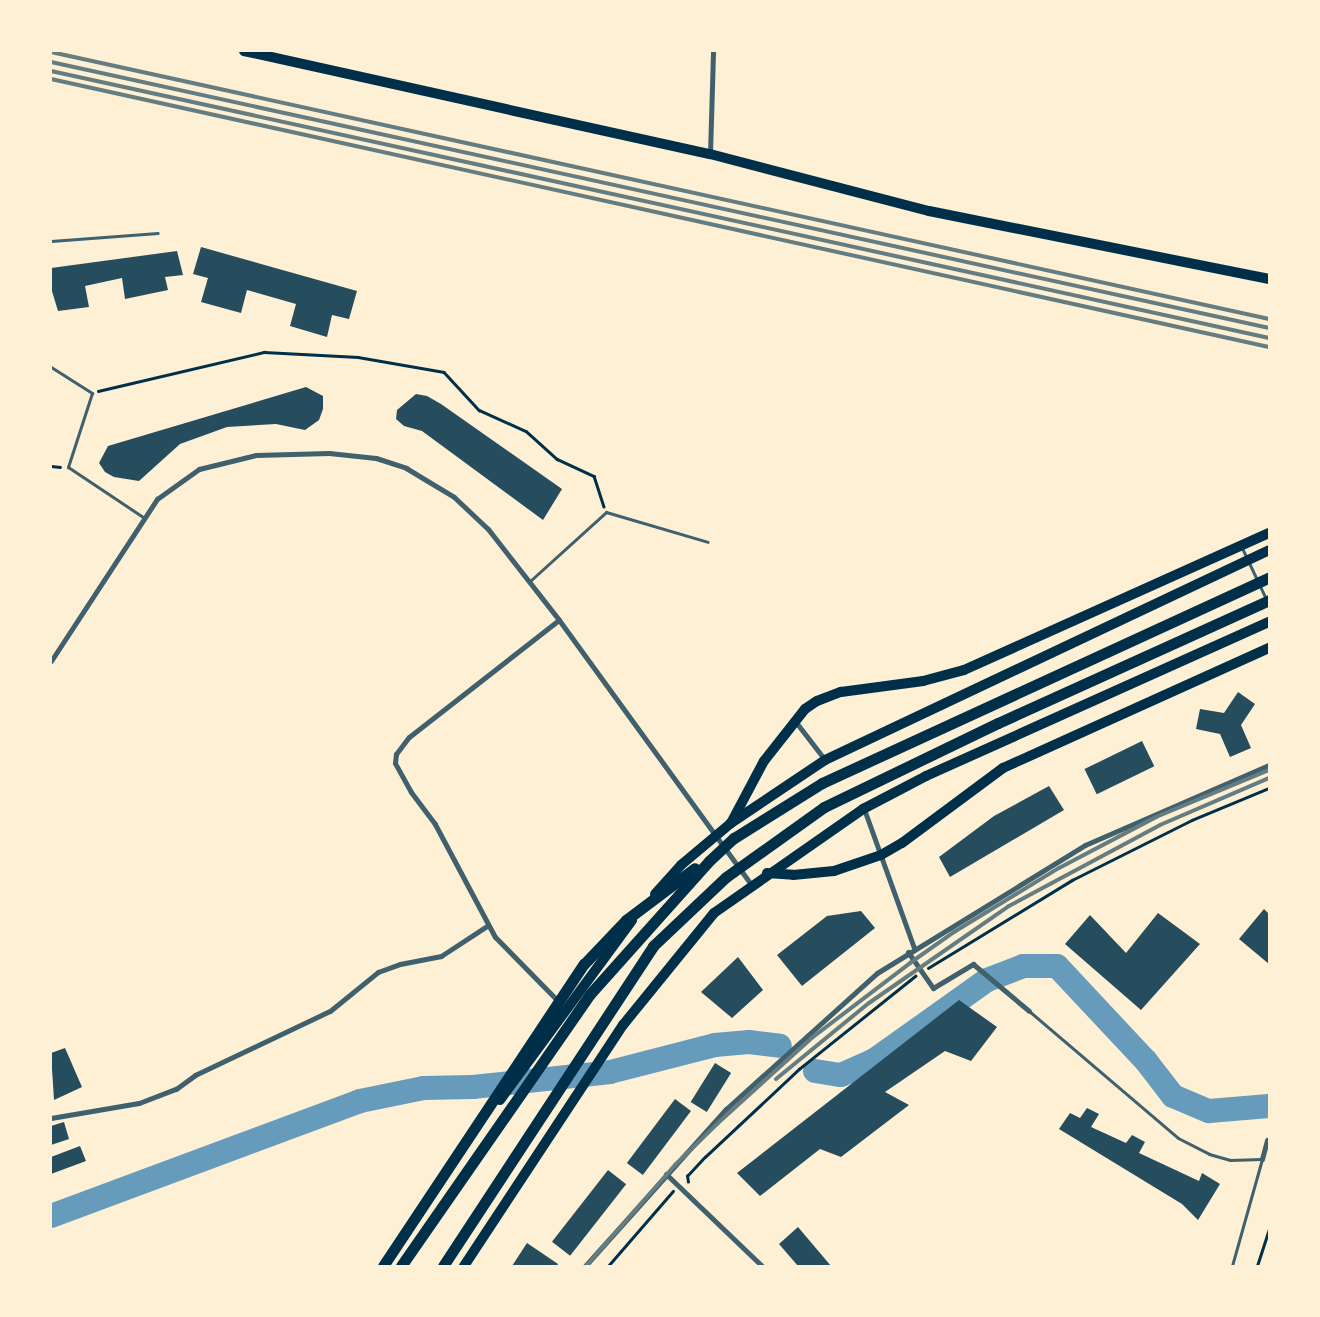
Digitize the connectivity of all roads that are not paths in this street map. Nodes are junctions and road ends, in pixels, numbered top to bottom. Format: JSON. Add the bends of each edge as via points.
{"nodes":[{"id":1,"x":244,"y":51,"type":"edge"},
{"id":2,"x":713,"y":51,"type":"edge"},
{"id":3,"x":710,"y":154,"type":"junction"},
{"id":4,"x":158,"y":233,"type":"dead end"},
{"id":5,"x":51,"y":241,"type":"edge"},
{"id":6,"x":1269,"y":279,"type":"edge"},
{"id":7,"x":51,"y":367,"type":"edge"},
{"id":8,"x":143,"y":517,"type":"junction"},
{"id":9,"x":1268,"y":535,"type":"edge"},
{"id":10,"x":708,"y":542,"type":"dead end"},
{"id":11,"x":1241,"y":545,"type":"junction"},
{"id":12,"x":1269,"y":550,"type":"edge"},
{"id":13,"x":1269,"y":576,"type":"edge"},
{"id":14,"x":529,"y":582,"type":"junction"},
{"id":15,"x":1269,"y":600,"type":"edge"},
{"id":16,"x":1269,"y":605,"type":"edge"},
{"id":17,"x":559,"y":620,"type":"junction"},
{"id":18,"x":1269,"y":622,"type":"edge"},
{"id":19,"x":1269,"y":648,"type":"edge"},
{"id":20,"x":51,"y":661,"type":"edge"},
{"id":21,"x":795,"y":721,"type":"junction"},
{"id":22,"x":825,"y":760,"type":"junction"},
{"id":23,"x":1269,"y":765,"type":"edge"},
{"id":24,"x":864,"y":809,"type":"junction"},
{"id":25,"x":731,"y":823,"type":"junction"},
{"id":26,"x":715,"y":836,"type":"junction"},
{"id":27,"x":734,"y":838,"type":"junction"},
{"id":28,"x":881,"y":855,"type":"junction"},
{"id":29,"x":767,"y":873,"type":"junction"},
{"id":30,"x":751,"y":884,"type":"junction"},
{"id":31,"x":488,"y":926,"type":"junction"},
{"id":32,"x":914,"y":948,"type":"junction"},
{"id":33,"x":908,"y":952,"type":"junction"},
{"id":34,"x":566,"y":1010,"type":"junction"},
{"id":35,"x":1029,"y":1011,"type":"joint"},
{"id":36,"x":51,"y":1118,"type":"edge"},
{"id":37,"x":1268,"y":1138,"type":"edge"},
{"id":38,"x":1262,"y":1159,"type":"junction"},
{"id":39,"x":666,"y":1174,"type":"junction"},
{"id":40,"x":378,"y":1266,"type":"edge"},
{"id":41,"x":383,"y":1266,"type":"edge"},
{"id":42,"x":401,"y":1266,"type":"edge"},
{"id":43,"x":443,"y":1266,"type":"edge"},
{"id":44,"x":464,"y":1266,"type":"edge"},
{"id":45,"x":585,"y":1266,"type":"edge"},
{"id":46,"x":762,"y":1266,"type":"edge"},
{"id":47,"x":1232,"y":1266,"type":"edge"}],
"edges":[{"from":1,"to":3,"type":"main road"},
{"from":2,"to":3,"type":"street"},
{"from":3,"to":6,"type":"main road","via":[[929,211]]},
{"from":4,"to":5,"type":"lane"},
{"from":7,"to":8,"type":"lane","via":[[92,392],[68,467]]},
{"from":8,"to":14,"type":"street","via":[[169,488],[216,462],[256,455],[328,453],[376,458],[406,468],[430,481],[471,512]]},
{"from":8,"to":20,"type":"street"},
{"from":9,"to":11,"type":"main road"},
{"from":10,"to":14,"type":"lane","via":[[606,512]]},
{"from":11,"to":16,"type":"lane"},
{"from":11,"to":21,"type":"main road","via":[[964,670],[923,681],[828,696],[806,709]]},
{"from":12,"to":22,"type":"main road"},
{"from":13,"to":27,"type":"highway","via":[[822,783]]},
{"from":14,"to":17,"type":"street"},
{"from":15,"to":43,"type":"highway","via":[[998,723],[824,807],[726,877],[653,946]]},
{"from":17,"to":26,"type":"street"},
{"from":17,"to":31,"type":"street","via":[[409,737],[396,754],[398,771],[435,824]]},
{"from":18,"to":24,"type":"main road","via":[[1009,739]]},
{"from":19,"to":28,"type":"main road","via":[[1003,768]]},
{"from":21,"to":22,"type":"street"},
{"from":21,"to":25,"type":"main road","via":[[764,761]]},
{"from":22,"to":25,"type":"main road"},
{"from":23,"to":32,"type":"street","via":[[1085,846]]},
{"from":24,"to":28,"type":"street"},
{"from":24,"to":29,"type":"main road"},
{"from":25,"to":26,"type":"main road"},
{"from":26,"to":30,"type":"street"},
{"from":26,"to":34,"type":"main road","via":[[681,865],[634,916]]},
{"from":27,"to":41,"type":"highway","via":[[626,920],[584,964]]},
{"from":27,"to":42,"type":"highway","via":[[708,861],[590,994]]},
{"from":28,"to":29,"type":"main road","via":[[834,871],[793,875]]},
{"from":28,"to":32,"type":"street"},
{"from":29,"to":30,"type":"main road"},
{"from":30,"to":44,"type":"main road","via":[[714,912],[623,1025]]},
{"from":31,"to":34,"type":"street","via":[[504,948]]},
{"from":31,"to":36,"type":"street","via":[[441,956],[378,972],[330,1011],[195,1075],[176,1089],[139,1103]]},
{"from":32,"to":33,"type":"street"},
{"from":33,"to":35,"type":"street","via":[[933,988],[973,964]]},
{"from":33,"to":39,"type":"street","via":[[877,973],[726,1109]]},
{"from":34,"to":40,"type":"main road"},
{"from":35,"to":38,"type":"lane","via":[[1178,1138],[1208,1154],[1230,1160]]},
{"from":37,"to":38,"type":"street"},
{"from":38,"to":47,"type":"lane"},
{"from":39,"to":45,"type":"street"},
{"from":39,"to":46,"type":"street"}]}
